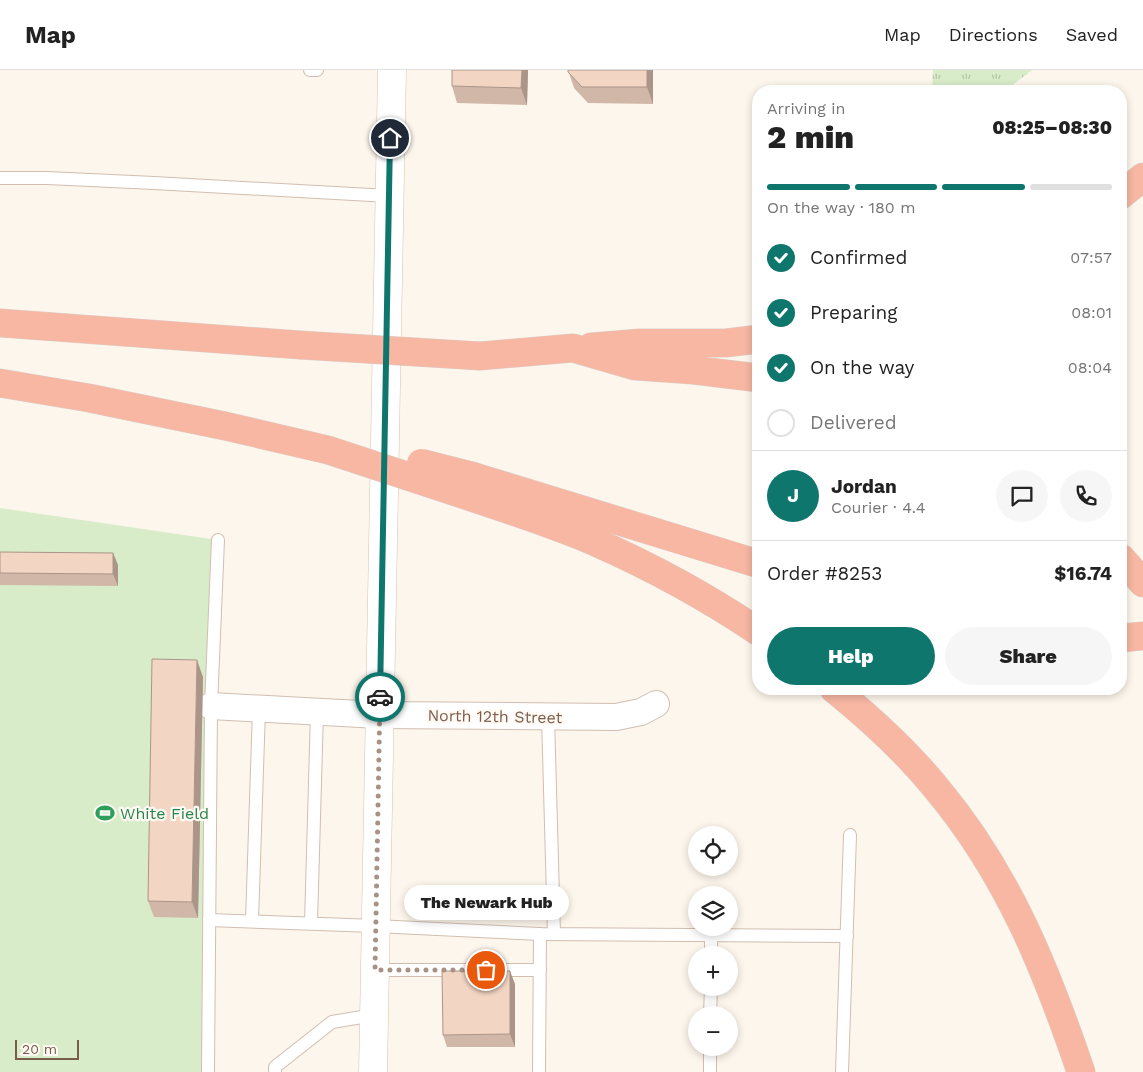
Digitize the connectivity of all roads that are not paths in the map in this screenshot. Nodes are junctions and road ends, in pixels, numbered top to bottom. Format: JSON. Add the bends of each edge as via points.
{"nodes":[{"id":1,"x":310,"y":70,"type":"edge"},
{"id":2,"x":317,"y":70,"type":"edge"},
{"id":3,"x":392,"y":70,"type":"edge"},
{"id":4,"x":1143,"y":177,"type":"edge"},
{"id":5,"x":0,"y":178,"type":"edge"},
{"id":6,"x":1127,"y":189,"type":"edge"},
{"id":7,"x":389,"y":196,"type":"junction"},
{"id":8,"x":0,"y":323,"type":"edge"},
{"id":9,"x":752,"y":341,"type":"edge"},
{"id":10,"x":573,"y":348,"type":"junction"},
{"id":11,"x":752,"y":377,"type":"edge"},
{"id":12,"x":0,"y":383,"type":"edge"},
{"id":13,"x":471,"y":486,"type":"junction"},
{"id":14,"x":218,"y":540,"type":"dead end"},
{"id":15,"x":752,"y":562,"type":"edge"},
{"id":16,"x":1127,"y":565,"type":"edge"},
{"id":17,"x":1143,"y":582,"type":"edge"},
{"id":18,"x":752,"y":627,"type":"edge"},
{"id":19,"x":1143,"y":636,"type":"edge"},
{"id":20,"x":1127,"y":637,"type":"edge"},
{"id":21,"x":841,"y":695,"type":"edge"},
{"id":22,"x":656,"y":704,"type":"dead end"},
{"id":23,"x":211,"y":706,"type":"junction"},
{"id":24,"x":259,"y":709,"type":"junction"},
{"id":25,"x":317,"y":712,"type":"junction"},
{"id":26,"x":379,"y":715,"type":"junction"},
{"id":27,"x":548,"y":716,"type":"junction"},
{"id":28,"x":850,"y":835,"type":"dead end"},
{"id":29,"x":209,"y":920,"type":"junction"},
{"id":30,"x":252,"y":921,"type":"junction"},
{"id":31,"x":311,"y":923,"type":"junction"},
{"id":32,"x":376,"y":926,"type":"junction"},
{"id":33,"x":540,"y":934,"type":"junction"},
{"id":34,"x":554,"y":934,"type":"junction"},
{"id":35,"x":688,"y":935,"type":"edge"},
{"id":36,"x":738,"y":935,"type":"edge"},
{"id":37,"x":847,"y":936,"type":"junction"},
{"id":38,"x":375,"y":970,"type":"junction"},
{"id":39,"x":540,"y":970,"type":"junction"},
{"id":40,"x":374,"y":1015,"type":"junction"},
{"id":41,"x":710,"y":1056,"type":"edge"},
{"id":42,"x":208,"y":1072,"type":"edge"},
{"id":43,"x":275,"y":1072,"type":"edge"},
{"id":44,"x":373,"y":1072,"type":"edge"},
{"id":45,"x":539,"y":1072,"type":"edge"},
{"id":46,"x":710,"y":1072,"type":"edge"},
{"id":47,"x":842,"y":1072,"type":"edge"},
{"id":48,"x":1081,"y":1072,"type":"edge"}],
"edges":[{"from":1,"to":2,"type":"lane"},
{"from":3,"to":7,"type":"street"},
{"from":4,"to":6,"type":"highway"},
{"from":5,"to":7,"type":"lane"},
{"from":7,"to":26,"type":"street"},
{"from":8,"to":10,"type":"highway","bridge":true,"via":[[480,356]]},
{"from":9,"to":10,"type":"highway"},
{"from":10,"to":11,"type":"highway","via":[[635,366]]},
{"from":12,"to":13,"type":"highway","bridge":true,"via":[[89,398],[298,443]]},
{"from":13,"to":15,"type":"highway"},
{"from":13,"to":18,"type":"highway","via":[[659,573]]},
{"from":14,"to":23,"type":"lane"},
{"from":16,"to":17,"type":"highway"},
{"from":19,"to":20,"type":"highway"},
{"from":21,"to":48,"type":"highway","via":[[885,733],[937,789],[982,851],[1038,955]]},
{"from":22,"to":27,"type":"street","name":"North 12th Street","via":[[641,712],[616,717]]},
{"from":23,"to":24,"type":"street","name":"North 12th Street"},
{"from":23,"to":29,"type":"lane"},
{"from":24,"to":25,"type":"street","name":"North 12th Street"},
{"from":24,"to":30,"type":"lane"},
{"from":25,"to":26,"type":"street","name":"North 12th Street"},
{"from":25,"to":31,"type":"lane"},
{"from":26,"to":27,"type":"street","name":"North 12th Street"},
{"from":26,"to":32,"type":"street"},
{"from":27,"to":34,"type":"lane"},
{"from":28,"to":37,"type":"lane"},
{"from":29,"to":30,"type":"lane"},
{"from":29,"to":42,"type":"lane"},
{"from":30,"to":31,"type":"lane"},
{"from":31,"to":32,"type":"lane"},
{"from":32,"to":33,"type":"lane"},
{"from":32,"to":38,"type":"street"},
{"from":33,"to":34,"type":"lane"},
{"from":33,"to":39,"type":"lane"},
{"from":34,"to":35,"type":"lane"},
{"from":36,"to":37,"type":"lane"},
{"from":37,"to":47,"type":"lane"},
{"from":38,"to":39,"type":"lane"},
{"from":38,"to":40,"type":"street"},
{"from":39,"to":45,"type":"lane"},
{"from":40,"to":43,"type":"lane","via":[[332,1022],[275,1067]]},
{"from":40,"to":44,"type":"street"},
{"from":41,"to":46,"type":"lane"}]}
